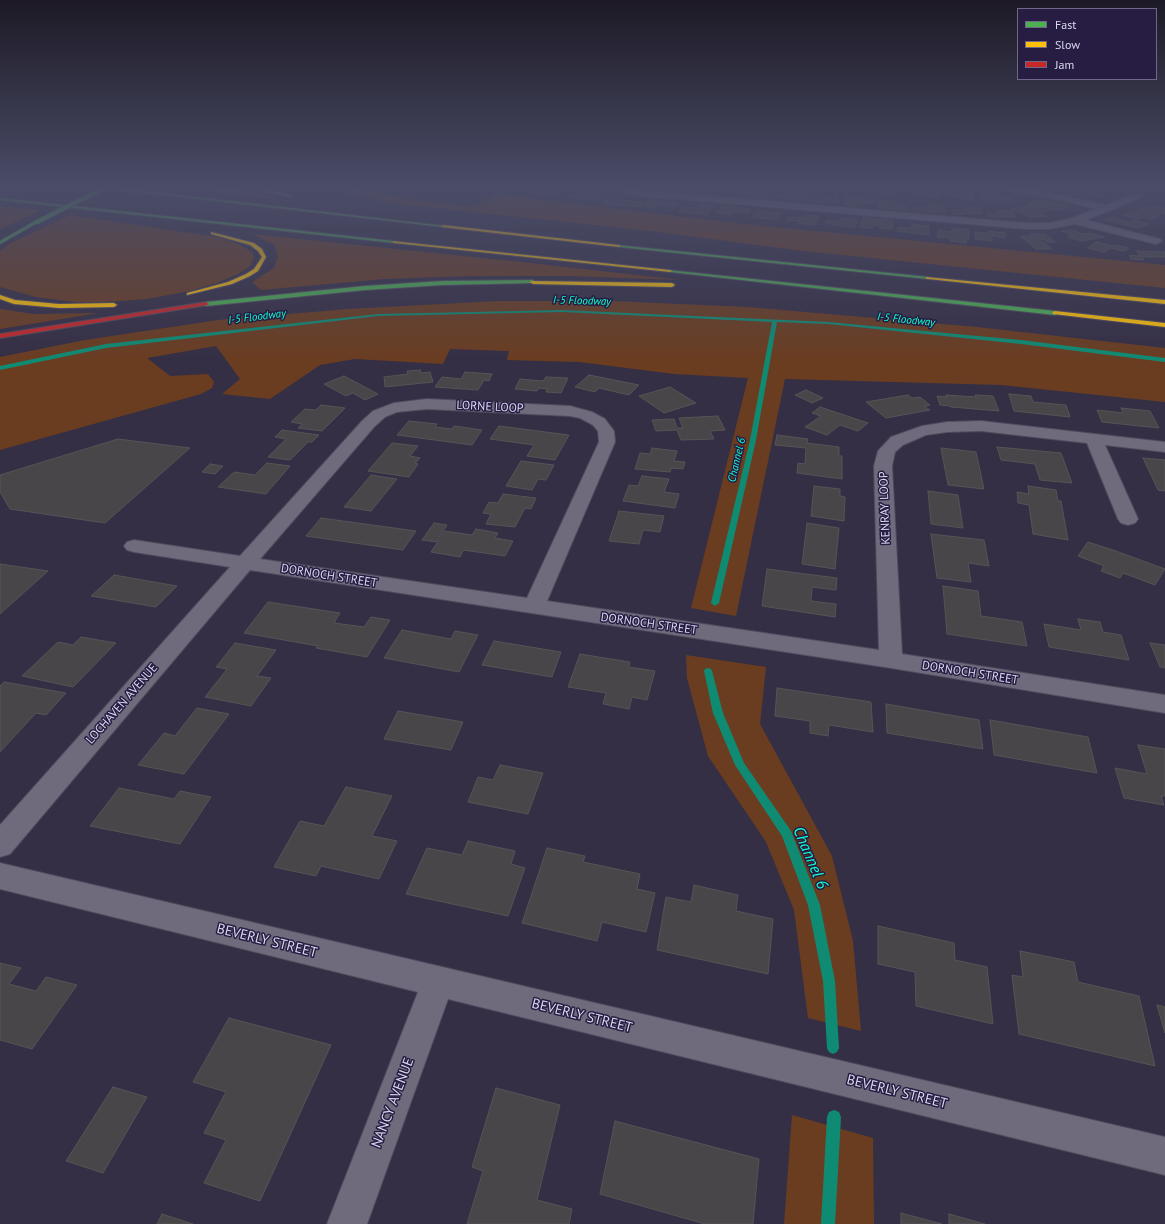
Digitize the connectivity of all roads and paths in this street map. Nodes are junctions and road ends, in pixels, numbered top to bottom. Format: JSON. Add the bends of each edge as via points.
{"nodes":[{"id":1,"x":253,"y":245,"type":"edge"},
{"id":2,"x":423,"y":245,"type":"edge"},
{"id":3,"x":615,"y":245,"type":"edge"},
{"id":4,"x":680,"y":285,"type":"dead end"},
{"id":5,"x":787,"y":293,"type":"dead end"},
{"id":6,"x":184,"y":296,"type":"dead end"},
{"id":7,"x":0,"y":297,"type":"edge"},
{"id":8,"x":1165,"y":302,"type":"edge"},
{"id":9,"x":125,"y":304,"type":"dead end"},
{"id":10,"x":1165,"y":326,"type":"edge"},
{"id":11,"x":0,"y":336,"type":"edge"},
{"id":12,"x":1094,"y":439,"type":"junction"},
{"id":13,"x":1165,"y":447,"type":"edge"},
{"id":14,"x":1128,"y":519,"type":"dead end"},
{"id":15,"x":134,"y":546,"type":"dead end"},
{"id":16,"x":245,"y":563,"type":"junction"},
{"id":17,"x":534,"y":607,"type":"junction"},
{"id":18,"x":891,"y":660,"type":"junction"},
{"id":19,"x":1165,"y":704,"type":"edge"},
{"id":20,"x":0,"y":845,"type":"edge"},
{"id":21,"x":0,"y":876,"type":"edge"},
{"id":22,"x":438,"y":982,"type":"junction"},
{"id":23,"x":1165,"y":1156,"type":"edge"},
{"id":24,"x":347,"y":1224,"type":"edge"}],
"edges":[{"from":1,"to":6,"type":"highway","via":[[264,257],[256,270],[230,283]]},
{"from":2,"to":10,"type":"highway"},
{"from":3,"to":8,"type":"highway"},
{"from":4,"to":11,"type":"highway","via":[[512,282],[365,288],[202,304]]},
{"from":5,"to":10,"type":"highway"},
{"from":7,"to":9,"type":"highway","via":[[14,302],[59,306]]},
{"from":12,"to":13,"type":"street","name":"KENRAY LOOP"},
{"from":12,"to":14,"type":"street"},
{"from":12,"to":18,"type":"street","name":"KENRAY LOOP","via":[[981,426],[947,427],[922,431],[898,441],[887,451],[883,466]]},
{"from":15,"to":16,"type":"street","name":"DORNOCH STREET"},
{"from":16,"to":17,"type":"street","name":"DORNOCH STREET"},
{"from":16,"to":17,"type":"street","name":"LORNE LOOP","via":[[379,414],[394,408],[426,404],[570,411],[599,422],[606,431],[607,442]]},
{"from":16,"to":20,"type":"street","name":"LOCHAVEN AVENUE"},
{"from":17,"to":18,"type":"street","name":"DORNOCH STREET"},
{"from":18,"to":19,"type":"street","name":"DORNOCH STREET"},
{"from":21,"to":22,"type":"street","name":"BEVERLY STREET"},
{"from":22,"to":23,"type":"street","name":"BEVERLY STREET"},
{"from":22,"to":24,"type":"street","name":"NANCY AVENUE"}]}
